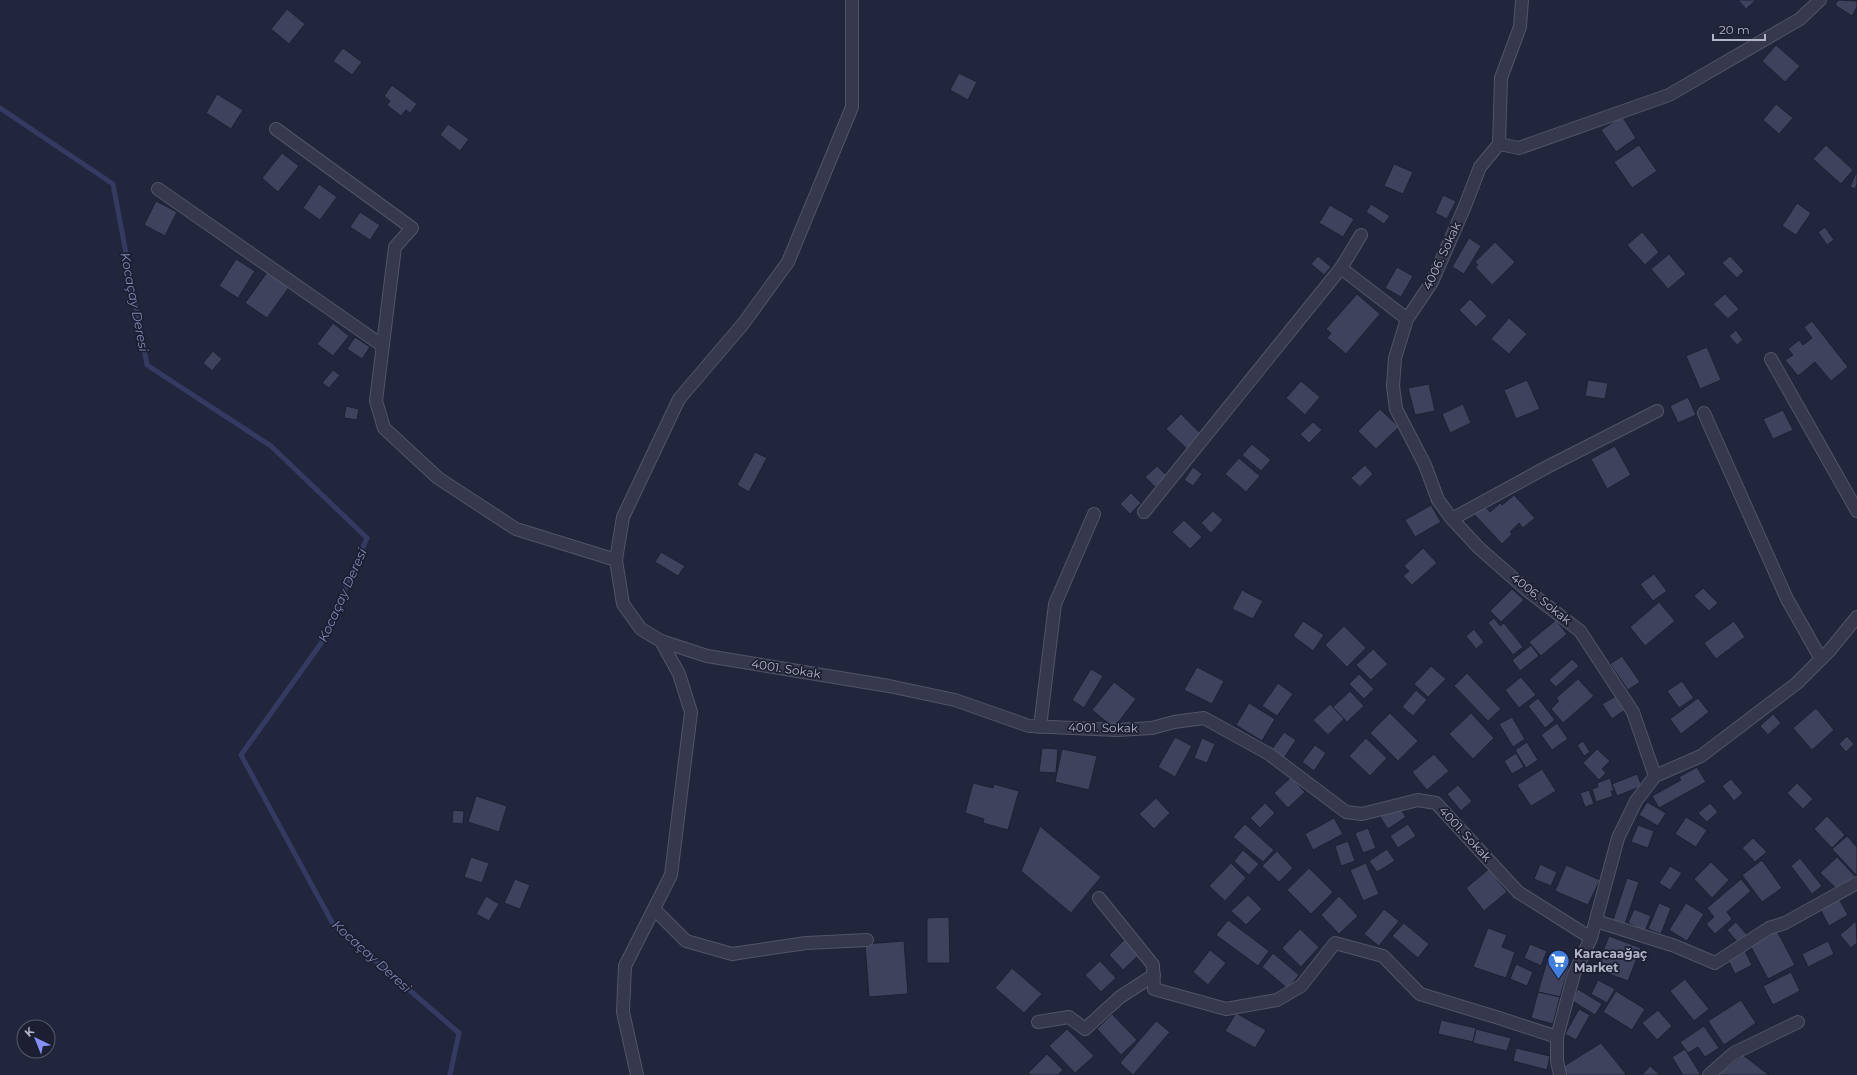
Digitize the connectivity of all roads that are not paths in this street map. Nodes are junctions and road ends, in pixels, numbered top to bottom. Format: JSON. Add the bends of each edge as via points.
{"nodes":[{"id":1,"x":852,"y":0,"type":"edge"},
{"id":2,"x":1522,"y":0,"type":"edge"},
{"id":3,"x":1820,"y":0,"type":"edge"},
{"id":4,"x":276,"y":129,"type":"dead end"},
{"id":5,"x":1499,"y":144,"type":"junction"},
{"id":6,"x":158,"y":189,"type":"dead end"},
{"id":7,"x":1361,"y":235,"type":"dead end"},
{"id":8,"x":1342,"y":268,"type":"junction"},
{"id":9,"x":1407,"y":319,"type":"junction"},
{"id":10,"x":383,"y":346,"type":"junction"},
{"id":11,"x":1771,"y":359,"type":"dead end"},
{"id":12,"x":1657,"y":411,"type":"dead end"},
{"id":13,"x":1704,"y":413,"type":"dead end"},
{"id":14,"x":1857,"y":511,"type":"edge"},
{"id":15,"x":1144,"y":512,"type":"dead end"},
{"id":16,"x":1094,"y":514,"type":"dead end"},
{"id":17,"x":1452,"y":519,"type":"junction"},
{"id":18,"x":616,"y":560,"type":"junction"},
{"id":19,"x":1857,"y":617,"type":"edge"},
{"id":20,"x":661,"y":641,"type":"junction"},
{"id":21,"x":1821,"y":659,"type":"junction"},
{"id":22,"x":1040,"y":727,"type":"junction"},
{"id":23,"x":1655,"y":776,"type":"junction"},
{"id":24,"x":1857,"y":883,"type":"edge"},
{"id":25,"x":1099,"y":898,"type":"dead end"},
{"id":26,"x":654,"y":909,"type":"junction"},
{"id":27,"x":1596,"y":921,"type":"junction"},
{"id":28,"x":1591,"y":938,"type":"junction"},
{"id":29,"x":867,"y":940,"type":"dead end"},
{"id":30,"x":1154,"y":975,"type":"junction"},
{"id":31,"x":1038,"y":1022,"type":"dead end"},
{"id":32,"x":1798,"y":1022,"type":"dead end"},
{"id":33,"x":1557,"y":1037,"type":"junction"},
{"id":34,"x":637,"y":1075,"type":"edge"},
{"id":35,"x":1560,"y":1075,"type":"edge"},
{"id":36,"x":1709,"y":1075,"type":"edge"}],
"edges":[{"from":1,"to":18,"type":"street","name":"4001. Sokak","via":[[852,107],[788,262],[743,324],[679,399],[623,517]]},
{"from":2,"to":5,"type":"street","via":[[1520,27],[1501,78]]},
{"from":3,"to":5,"type":"street","via":[[1800,19],[1669,95],[1519,148]]},
{"from":4,"to":10,"type":"street","via":[[412,228],[395,247]]},
{"from":5,"to":9,"type":"street","name":"4006. Sokak","via":[[1480,167],[1432,282]]},
{"from":6,"to":10,"type":"street"},
{"from":7,"to":8,"type":"street"},
{"from":8,"to":9,"type":"street"},
{"from":8,"to":15,"type":"street"},
{"from":9,"to":17,"type":"street","name":"4006. Sokak","via":[[1395,358],[1393,386],[1396,410],[1424,465],[1438,500]]},
{"from":10,"to":18,"type":"street","via":[[376,401],[384,428],[389,433],[438,478],[516,529]]},
{"from":11,"to":14,"type":"street"},
{"from":12,"to":17,"type":"street","via":[[1546,467]]},
{"from":13,"to":21,"type":"street","via":[[1787,598]]},
{"from":16,"to":22,"type":"street","via":[[1055,604]]},
{"from":17,"to":23,"type":"street","name":"4006. Sokak","via":[[1479,548],[1528,591],[1580,631],[1633,712]]},
{"from":18,"to":20,"type":"street","name":"4001. Sokak","via":[[623,604],[641,629]]},
{"from":19,"to":21,"type":"street"},
{"from":20,"to":22,"type":"street","name":"4001. Sokak","via":[[707,656],[889,686],[955,700],[1030,726]]},
{"from":20,"to":26,"type":"street","via":[[679,674],[691,712],[671,874]]},
{"from":21,"to":23,"type":"street","via":[[1797,683],[1701,756]]},
{"from":22,"to":28,"type":"street","name":"4001. Sokak","via":[[1116,730],[1152,728],[1204,718],[1269,754],[1346,812],[1362,814],[1418,800],[1436,803],[1518,892]]},
{"from":23,"to":27,"type":"street","via":[[1636,801],[1618,838]]},
{"from":24,"to":27,"type":"street","via":[[1785,923],[1769,928],[1715,963],[1675,946]]},
{"from":25,"to":30,"type":"street","via":[[1153,965]]},
{"from":26,"to":29,"type":"street","via":[[686,941],[732,954],[806,943]]},
{"from":26,"to":34,"type":"street","via":[[625,966],[623,1012]]},
{"from":27,"to":28,"type":"street"},
{"from":28,"to":33,"type":"street","via":[[1574,974]]},
{"from":30,"to":31,"type":"street","via":[[1120,997],[1085,1029],[1070,1017]]},
{"from":30,"to":33,"type":"street","via":[[1154,989],[1226,1009],[1277,1000],[1301,986],[1335,942],[1383,956],[1420,994]]},
{"from":32,"to":36,"type":"street","via":[[1734,1053]]},
{"from":33,"to":35,"type":"street"}]}
